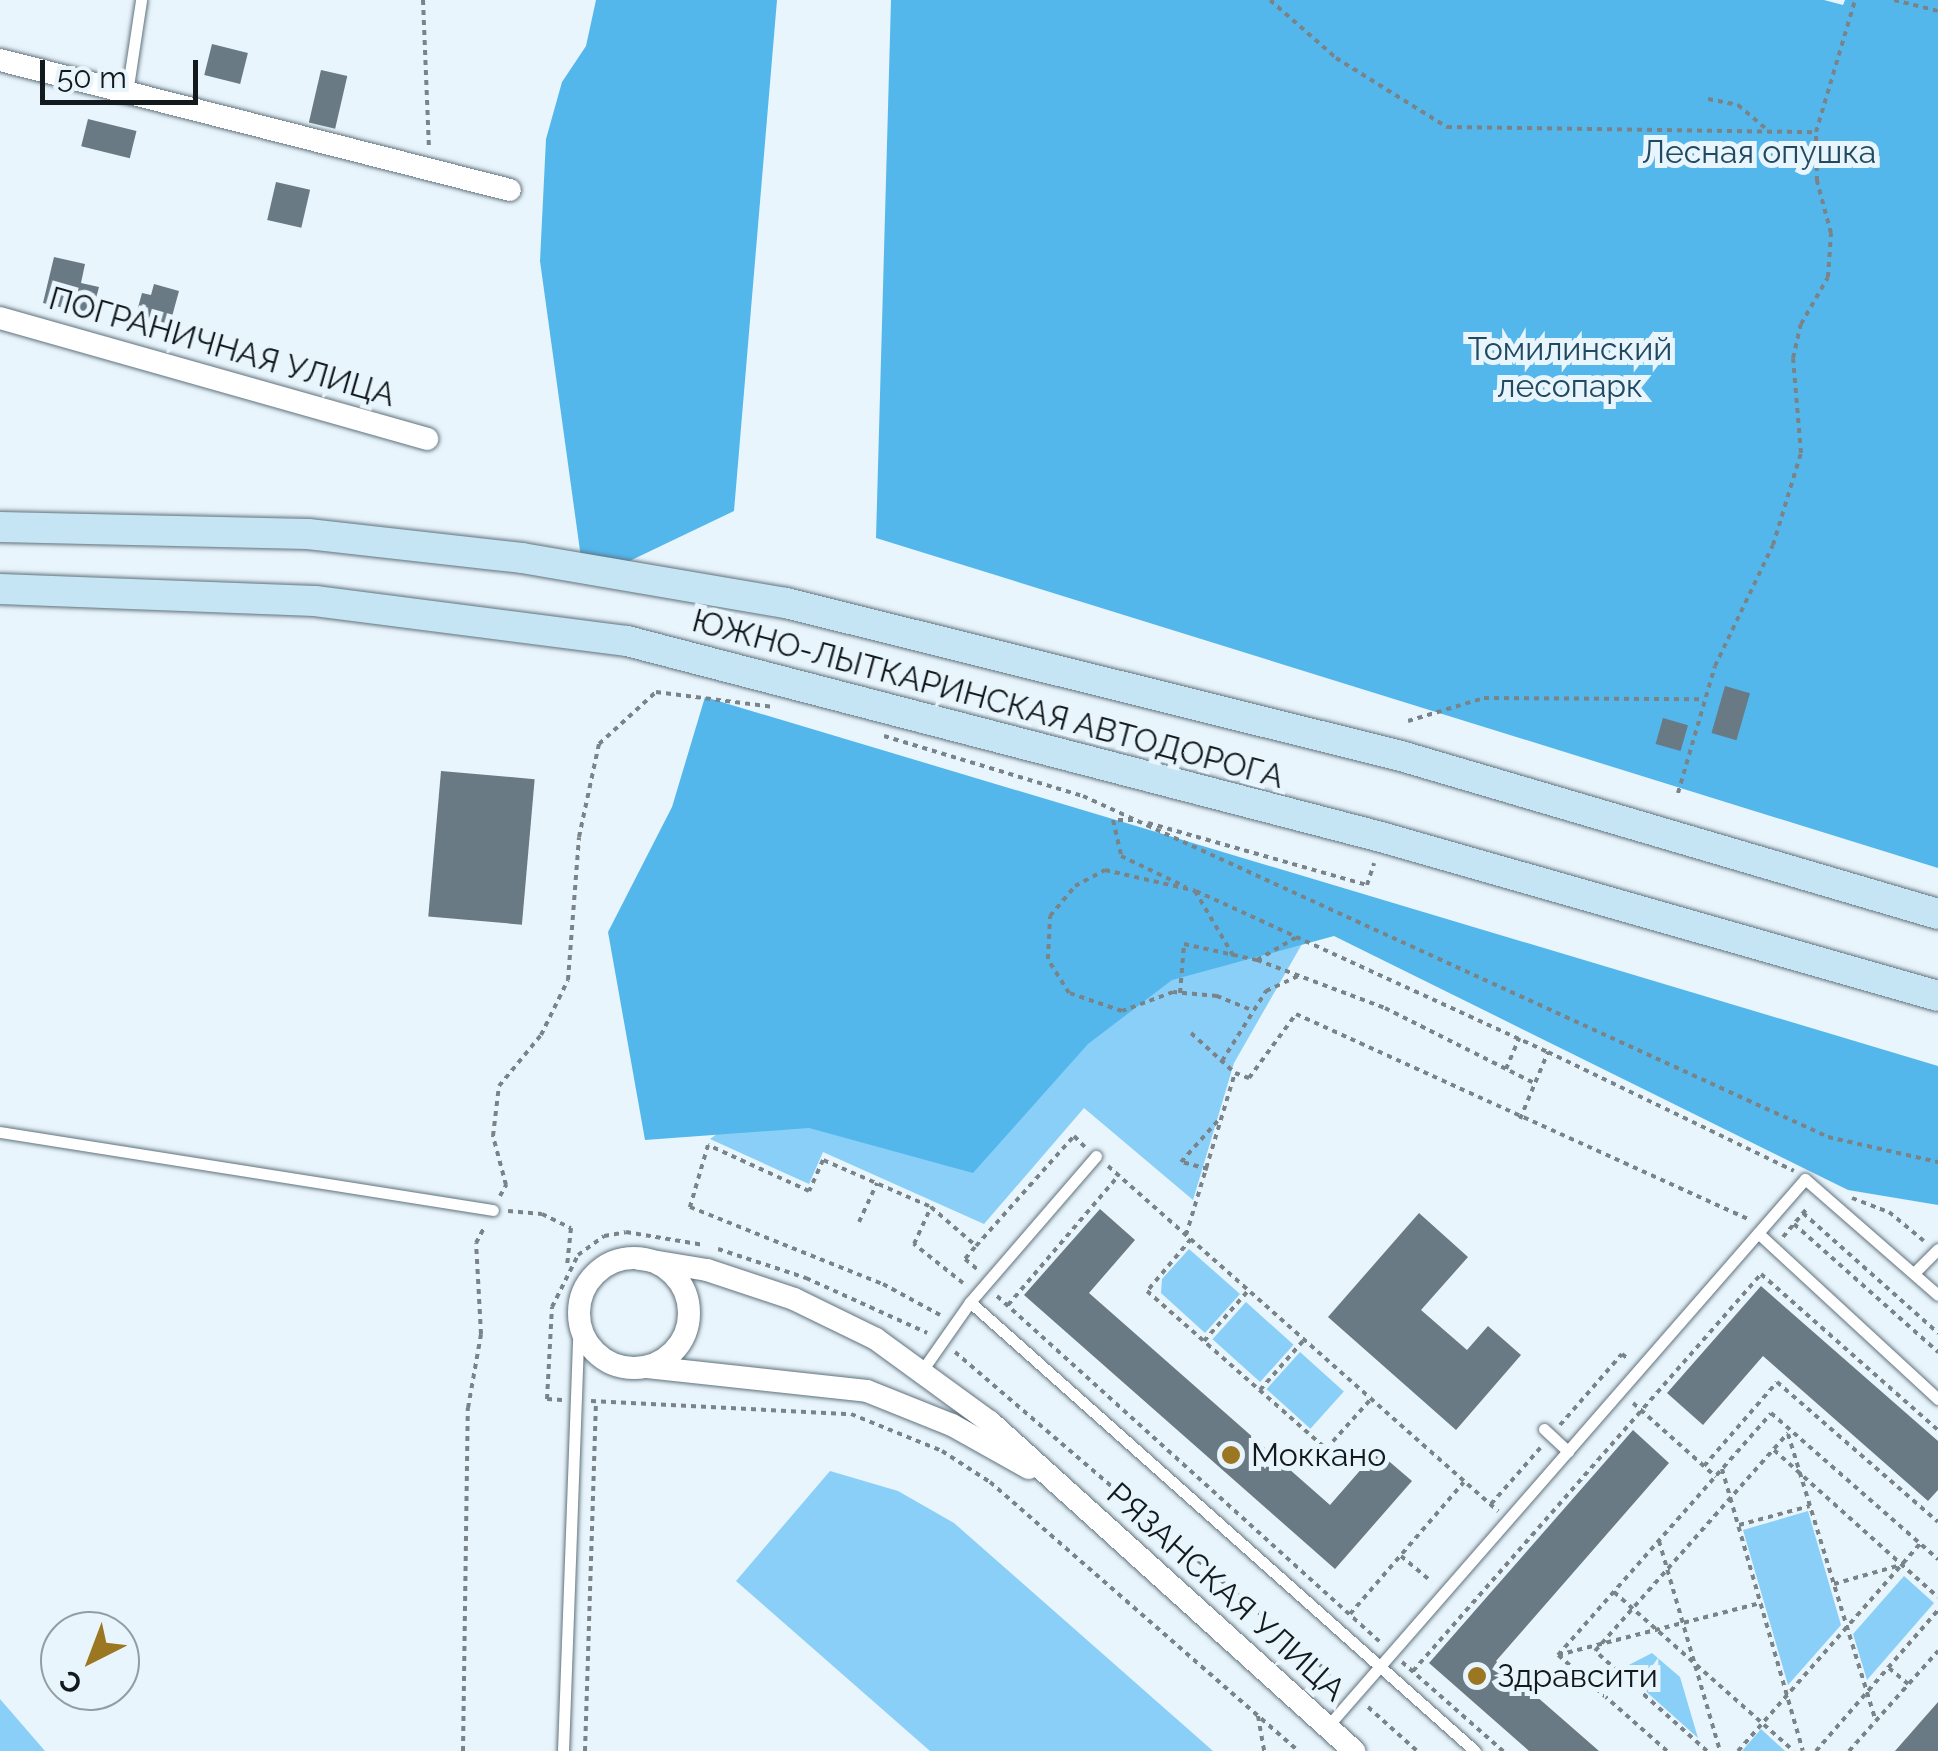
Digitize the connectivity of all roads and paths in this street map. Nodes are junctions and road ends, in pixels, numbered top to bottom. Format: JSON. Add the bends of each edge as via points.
{"nodes":[{"id":1,"x":141,"y":0,"type":"edge"},
{"id":2,"x":423,"y":0,"type":"edge"},
{"id":3,"x":1270,"y":0,"type":"edge"},
{"id":4,"x":1855,"y":0,"type":"edge"},
{"id":5,"x":1894,"y":0,"type":"edge"},
{"id":6,"x":1938,"y":11,"type":"edge"},
{"id":7,"x":0,"y":60,"type":"edge"},
{"id":8,"x":126,"y":94,"type":"junction"},
{"id":9,"x":1708,"y":99,"type":"dead end"},
{"id":10,"x":1816,"y":132,"type":"junction"},
{"id":11,"x":1772,"y":133,"type":"junction"},
{"id":12,"x":430,"y":173,"type":"junction"},
{"id":13,"x":510,"y":190,"type":"dead end"},
{"id":14,"x":0,"y":318,"type":"edge"},
{"id":15,"x":427,"y":439,"type":"dead end"},
{"id":16,"x":0,"y":511,"type":"edge"},
{"id":17,"x":66,"y":525,"type":"junction"},
{"id":18,"x":0,"y":527,"type":"edge"},
{"id":19,"x":0,"y":589,"type":"edge"},
{"id":20,"x":1706,"y":699,"type":"junction"},
{"id":21,"x":784,"y":708,"type":"dead end"},
{"id":22,"x":1408,"y":721,"type":"dead end"},
{"id":23,"x":872,"y":732,"type":"dead end"},
{"id":24,"x":1678,"y":793,"type":"dead end"},
{"id":25,"x":1137,"y":820,"type":"junction"},
{"id":26,"x":1376,"y":854,"type":"dead end"},
{"id":27,"x":1196,"y":891,"type":"junction"},
{"id":28,"x":1938,"y":914,"type":"edge"},
{"id":29,"x":1298,"y":936,"type":"junction"},
{"id":30,"x":1234,"y":957,"type":"junction"},
{"id":31,"x":1257,"y":960,"type":"junction"},
{"id":32,"x":1298,"y":976,"type":"junction"},
{"id":33,"x":1180,"y":994,"type":"junction"},
{"id":34,"x":1938,"y":996,"type":"edge"},
{"id":35,"x":1249,"y":1009,"type":"junction"},
{"id":36,"x":1190,"y":1033,"type":"dead end"},
{"id":37,"x":1519,"y":1038,"type":"junction"},
{"id":38,"x":1548,"y":1052,"type":"junction"},
{"id":39,"x":1222,"y":1062,"type":"junction"},
{"id":40,"x":1506,"y":1068,"type":"junction"},
{"id":41,"x":1235,"y":1073,"type":"junction"},
{"id":42,"x":1534,"y":1083,"type":"junction"},
{"id":43,"x":1224,"y":1114,"type":"junction"},
{"id":44,"x":1520,"y":1119,"type":"junction"},
{"id":45,"x":0,"y":1132,"type":"edge"},
{"id":46,"x":1096,"y":1156,"type":"junction"},
{"id":47,"x":1938,"y":1162,"type":"edge"},
{"id":48,"x":1208,"y":1169,"type":"junction"},
{"id":49,"x":1118,"y":1176,"type":"junction"},
{"id":50,"x":877,"y":1183,"type":"junction"},
{"id":51,"x":1823,"y":1190,"type":"junction"},
{"id":52,"x":931,"y":1206,"type":"junction"},
{"id":53,"x":493,"y":1210,"type":"junction"},
{"id":54,"x":1803,"y":1213,"type":"junction"},
{"id":55,"x":1749,"y":1219,"type":"junction"},
{"id":56,"x":859,"y":1222,"type":"dead end"},
{"id":57,"x":1794,"y":1224,"type":"junction"},
{"id":58,"x":1737,"y":1233,"type":"dead end"},
{"id":59,"x":1758,"y":1234,"type":"junction"},
{"id":60,"x":1188,"y":1237,"type":"junction"},
{"id":61,"x":976,"y":1246,"type":"junction"},
{"id":62,"x":1773,"y":1248,"type":"junction"},
{"id":63,"x":1936,"y":1249,"type":"edge"},
{"id":64,"x":640,"y":1259,"type":"junction"},
{"id":65,"x":566,"y":1269,"type":"dead end"},
{"id":66,"x":1914,"y":1273,"type":"junction"},
{"id":67,"x":986,"y":1281,"type":"junction"},
{"id":68,"x":1248,"y":1290,"type":"junction"},
{"id":69,"x":1938,"y":1294,"type":"edge"},
{"id":70,"x":970,"y":1302,"type":"junction"},
{"id":71,"x":1008,"y":1305,"type":"junction"},
{"id":72,"x":580,"y":1317,"type":"junction"},
{"id":73,"x":954,"y":1322,"type":"junction"},
{"id":74,"x":1938,"y":1333,"type":"edge"},
{"id":75,"x":1304,"y":1340,"type":"junction"},
{"id":76,"x":1204,"y":1341,"type":"junction"},
{"id":77,"x":1639,"y":1344,"type":"dead end"},
{"id":78,"x":1938,"y":1352,"type":"edge"},
{"id":79,"x":1342,"y":1362,"type":"dead end"},
{"id":80,"x":647,"y":1367,"type":"junction"},
{"id":81,"x":1337,"y":1369,"type":"junction"},
{"id":82,"x":922,"y":1372,"type":"junction"},
{"id":83,"x":1260,"y":1390,"type":"junction"},
{"id":84,"x":1620,"y":1392,"type":"junction"},
{"id":85,"x":1938,"y":1398,"type":"edge"},
{"id":86,"x":1371,"y":1399,"type":"junction"},
{"id":87,"x":596,"y":1401,"type":"dead end"},
{"id":88,"x":632,"y":1402,"type":"dead end"},
{"id":89,"x":1642,"y":1411,"type":"junction"},
{"id":90,"x":1785,"y":1426,"type":"junction"},
{"id":91,"x":1938,"y":1430,"type":"edge"},
{"id":92,"x":1547,"y":1432,"type":"junction"},
{"id":93,"x":1788,"y":1433,"type":"junction"},
{"id":94,"x":1774,"y":1449,"type":"junction"},
{"id":95,"x":1568,"y":1451,"type":"junction"},
{"id":96,"x":1704,"y":1466,"type":"junction"},
{"id":97,"x":1722,"y":1468,"type":"junction"},
{"id":98,"x":1800,"y":1474,"type":"junction"},
{"id":99,"x":1716,"y":1476,"type":"junction"},
{"id":100,"x":1054,"y":1482,"type":"junction"},
{"id":101,"x":1464,"y":1482,"type":"junction"},
{"id":102,"x":1730,"y":1497,"type":"junction"},
{"id":103,"x":1491,"y":1505,"type":"junction"},
{"id":104,"x":1810,"y":1506,"type":"junction"},
{"id":105,"x":1509,"y":1520,"type":"junction"},
{"id":106,"x":1938,"y":1522,"type":"edge"},
{"id":107,"x":1739,"y":1525,"type":"junction"},
{"id":108,"x":1659,"y":1541,"type":"junction"},
{"id":109,"x":1920,"y":1544,"type":"junction"},
{"id":110,"x":1938,"y":1559,"type":"edge"},
{"id":111,"x":1902,"y":1564,"type":"junction"},
{"id":112,"x":1667,"y":1569,"type":"junction"},
{"id":113,"x":1834,"y":1584,"type":"junction"},
{"id":114,"x":1614,"y":1592,"type":"junction"},
{"id":115,"x":1938,"y":1597,"type":"edge"},
{"id":116,"x":1761,"y":1603,"type":"junction"},
{"id":117,"x":1632,"y":1608,"type":"junction"},
{"id":118,"x":1938,"y":1610,"type":"edge"},
{"id":119,"x":1350,"y":1614,"type":"junction"},
{"id":120,"x":1683,"y":1625,"type":"junction"},
{"id":121,"x":1846,"y":1626,"type":"junction"},
{"id":122,"x":1659,"y":1632,"type":"junction"},
{"id":123,"x":1599,"y":1646,"type":"junction"},
{"id":124,"x":1938,"y":1651,"type":"edge"},
{"id":125,"x":1393,"y":1654,"type":"junction"},
{"id":126,"x":1558,"y":1656,"type":"junction"},
{"id":127,"x":1694,"y":1664,"type":"junction"},
{"id":128,"x":1888,"y":1667,"type":"junction"},
{"id":129,"x":1380,"y":1668,"type":"junction"},
{"id":130,"x":1413,"y":1671,"type":"junction"},
{"id":131,"x":1908,"y":1684,"type":"junction"},
{"id":132,"x":1866,"y":1691,"type":"junction"},
{"id":133,"x":1787,"y":1694,"type":"junction"},
{"id":134,"x":1258,"y":1715,"type":"junction"},
{"id":135,"x":1876,"y":1721,"type":"junction"},
{"id":136,"x":1762,"y":1723,"type":"junction"},
{"id":137,"x":1327,"y":1728,"type":"junction"},
{"id":138,"x":463,"y":1751,"type":"edge"},
{"id":139,"x":563,"y":1751,"type":"edge"},
{"id":140,"x":584,"y":1751,"type":"edge"},
{"id":141,"x":1264,"y":1751,"type":"edge"},
{"id":142,"x":1298,"y":1751,"type":"edge"},
{"id":143,"x":1354,"y":1751,"type":"edge"},
{"id":144,"x":1475,"y":1751,"type":"edge"},
{"id":145,"x":1504,"y":1751,"type":"edge"},
{"id":146,"x":1667,"y":1751,"type":"edge"},
{"id":147,"x":1707,"y":1751,"type":"edge"},
{"id":148,"x":1720,"y":1751,"type":"edge"},
{"id":149,"x":1738,"y":1751,"type":"edge"},
{"id":150,"x":1794,"y":1751,"type":"edge"},
{"id":151,"x":1803,"y":1751,"type":"edge"},
{"id":152,"x":1816,"y":1751,"type":"edge"},
{"id":153,"x":1849,"y":1751,"type":"edge"}],
"edges":[{"from":1,"to":8,"type":"lane"},
{"from":2,"to":12,"type":"path"},
{"from":3,"to":11,"type":"path","via":[[1336,58],[1447,127]]},
{"from":4,"to":10,"type":"path"},
{"from":5,"to":6,"type":"path"},
{"from":7,"to":8,"type":"street"},
{"from":8,"to":12,"type":"street"},
{"from":9,"to":11,"type":"path","via":[[1738,104]]},
{"from":10,"to":11,"type":"path"},
{"from":10,"to":20,"type":"path","via":[[1816,182],[1831,232],[1828,277],[1802,324],[1793,358],[1800,453],[1773,544]]},
{"from":12,"to":13,"type":"street"},
{"from":14,"to":15,"type":"street","name":"ПОГРАНИЧНАЯ УЛИЦА"},
{"from":16,"to":17,"type":"main road"},
{"from":17,"to":18,"type":"main road","name":"ЮЖНО-ЛЫТКАРИНСКАЯ АВТОДОРОГА"},
{"from":17,"to":28,"type":"main road","name":"ЮЖНО-ЛЫТКАРИНСКАЯ АВТОДОРОГА","via":[[308,534],[522,558],[786,603],[1402,756]]},
{"from":19,"to":34,"type":"main road","name":"ЮЖНО-ЛЫТКАРИНСКАЯ АВТОДОРОГА","via":[[315,601],[628,641],[1381,837]]},
{"from":20,"to":22,"type":"path","via":[[1484,698]]},
{"from":20,"to":24,"type":"path"},
{"from":21,"to":53,"type":"path","via":[[656,692],[598,744],[579,836],[568,980],[541,1034],[498,1086],[493,1136],[506,1184]]},
{"from":23,"to":25,"type":"path","via":[[1083,796]]},
{"from":25,"to":26,"type":"path","via":[[1367,885]]},
{"from":25,"to":27,"type":"path","via":[[1113,820],[1120,856]]},
{"from":25,"to":47,"type":"path","via":[[1828,1137]]},
{"from":27,"to":29,"type":"path"},
{"from":27,"to":30,"type":"path"},
{"from":27,"to":33,"type":"path","via":[[1105,870],[1075,886],[1050,916],[1048,959],[1069,993],[1122,1011]]},
{"from":29,"to":31,"type":"path"},
{"from":29,"to":37,"type":"path"},
{"from":30,"to":31,"type":"path"},
{"from":30,"to":33,"type":"path","via":[[1184,944]]},
{"from":31,"to":32,"type":"path"},
{"from":32,"to":35,"type":"path","via":[[1266,990]]},
{"from":32,"to":40,"type":"path","via":[[1385,1008]]},
{"from":33,"to":35,"type":"path","via":[[1217,996]]},
{"from":35,"to":39,"type":"path"},
{"from":36,"to":39,"type":"path"},
{"from":37,"to":38,"type":"path"},
{"from":37,"to":40,"type":"path"},
{"from":38,"to":42,"type":"path"},
{"from":38,"to":51,"type":"path"},
{"from":39,"to":41,"type":"path"},
{"from":40,"to":42,"type":"path"},
{"from":41,"to":43,"type":"path"},
{"from":41,"to":44,"type":"path","via":[[1249,1078],[1296,1014]]},
{"from":42,"to":44,"type":"path"},
{"from":43,"to":48,"type":"path"},
{"from":43,"to":48,"type":"path","via":[[1180,1162]]},
{"from":44,"to":55,"type":"path"},
{"from":45,"to":53,"type":"lane"},
{"from":46,"to":49,"type":"path"},
{"from":46,"to":61,"type":"path","via":[[1074,1136]]},
{"from":46,"to":67,"type":"lane"},
{"from":48,"to":60,"type":"path"},
{"from":49,"to":60,"type":"path"},
{"from":49,"to":71,"type":"path"},
{"from":50,"to":52,"type":"path"},
{"from":50,"to":56,"type":"path"},
{"from":50,"to":73,"type":"path","via":[[823,1160],[809,1191],[708,1144],[690,1207],[883,1284]]},
{"from":51,"to":54,"type":"path"},
{"from":51,"to":59,"type":"lane","via":[[1805,1179]]},
{"from":51,"to":63,"type":"path","via":[[1889,1212]]},
{"from":51,"to":66,"type":"lane"},
{"from":52,"to":61,"type":"path"},
{"from":52,"to":67,"type":"path","via":[[914,1244],[964,1284]]},
{"from":53,"to":65,"type":"path","via":[[542,1214],[571,1228]]},
{"from":53,"to":138,"type":"path","via":[[476,1244],[481,1334],[468,1408]]},
{"from":54,"to":57,"type":"path"},
{"from":54,"to":74,"type":"path"},
{"from":55,"to":58,"type":"path"},
{"from":55,"to":59,"type":"path"},
{"from":57,"to":62,"type":"path"},
{"from":57,"to":78,"type":"path"},
{"from":59,"to":62,"type":"lane"},
{"from":59,"to":84,"type":"lane"},
{"from":60,"to":68,"type":"path"},
{"from":60,"to":76,"type":"path","via":[[1147,1291]]},
{"from":61,"to":67,"type":"path","via":[[965,1259]]},
{"from":62,"to":85,"type":"lane"},
{"from":63,"to":66,"type":"lane"},
{"from":64,"to":72,"type":"street","via":[[621,1260],[590,1281]]},
{"from":64,"to":80,"type":"street","via":[[674,1276],[688,1304],[676,1349]]},
{"from":64,"to":82,"type":"street","name":"РЯЗАНСКАЯ УЛИЦА","via":[[707,1270],[794,1299],[876,1339]]},
{"from":66,"to":69,"type":"lane"},
{"from":67,"to":70,"type":"lane"},
{"from":67,"to":71,"type":"path"},
{"from":68,"to":75,"type":"path"},
{"from":68,"to":76,"type":"path"},
{"from":70,"to":73,"type":"lane"},
{"from":70,"to":129,"type":"lane"},
{"from":71,"to":119,"type":"path"},
{"from":72,"to":80,"type":"street","via":[[584,1335],[610,1363]]},
{"from":72,"to":139,"type":"lane"},
{"from":73,"to":82,"type":"lane"},
{"from":75,"to":81,"type":"path"},
{"from":75,"to":83,"type":"path"},
{"from":76,"to":83,"type":"path"},
{"from":77,"to":92,"type":"path"},
{"from":79,"to":81,"type":"path"},
{"from":80,"to":100,"type":"street","name":"РЯЗАНСКАЯ УЛИЦА","via":[[867,1390],[952,1425]]},
{"from":81,"to":86,"type":"path"},
{"from":82,"to":100,"type":"street","name":"РЯЗАНСКАЯ УЛИЦА","via":[[990,1422]]},
{"from":83,"to":86,"type":"path","via":[[1326,1449]]},
{"from":84,"to":89,"type":"path"},
{"from":84,"to":95,"type":"lane"},
{"from":86,"to":101,"type":"path"},
{"from":87,"to":140,"type":"path"},
{"from":88,"to":134,"type":"path","via":[[851,1414],[942,1450],[990,1482]]},
{"from":89,"to":91,"type":"path","via":[[1762,1274]]},
{"from":89,"to":96,"type":"path"},
{"from":89,"to":130,"type":"path"},
{"from":90,"to":93,"type":"path"},
{"from":90,"to":97,"type":"path","via":[[1772,1413]]},
{"from":90,"to":109,"type":"path"},
{"from":92,"to":95,"type":"lane"},
{"from":92,"to":103,"type":"path"},
{"from":93,"to":94,"type":"path"},
{"from":93,"to":98,"type":"path"},
{"from":94,"to":98,"type":"path"},
{"from":94,"to":102,"type":"path"},
{"from":95,"to":105,"type":"lane"},
{"from":96,"to":99,"type":"path"},
{"from":96,"to":106,"type":"path","via":[[1777,1382]]},
{"from":97,"to":99,"type":"path"},
{"from":97,"to":102,"type":"path"},
{"from":98,"to":104,"type":"path"},
{"from":98,"to":111,"type":"path"},
{"from":99,"to":108,"type":"path"},
{"from":100,"to":137,"type":"street","name":"РЯЗАНСКАЯ УЛИЦА"},
{"from":101,"to":103,"type":"path"},
{"from":101,"to":119,"type":"path"},
{"from":102,"to":107,"type":"path"},
{"from":102,"to":112,"type":"path"},
{"from":103,"to":105,"type":"path"},
{"from":104,"to":107,"type":"path"},
{"from":104,"to":113,"type":"path"},
{"from":105,"to":125,"type":"lane"},
{"from":107,"to":116,"type":"path"},
{"from":108,"to":112,"type":"path"},
{"from":108,"to":114,"type":"path"},
{"from":109,"to":110,"type":"path"},
{"from":109,"to":111,"type":"path"},
{"from":111,"to":113,"type":"path"},
{"from":111,"to":115,"type":"path"},
{"from":111,"to":121,"type":"path"},
{"from":112,"to":117,"type":"path"},
{"from":112,"to":120,"type":"path"},
{"from":113,"to":121,"type":"path"},
{"from":114,"to":117,"type":"path"},
{"from":114,"to":126,"type":"path"},
{"from":116,"to":120,"type":"path"},
{"from":116,"to":133,"type":"path"},
{"from":117,"to":122,"type":"path"},
{"from":117,"to":123,"type":"path"},
{"from":118,"to":128,"type":"path"},
{"from":119,"to":125,"type":"path"},
{"from":120,"to":122,"type":"path"},
{"from":120,"to":127,"type":"path"},
{"from":121,"to":132,"type":"path"},
{"from":121,"to":133,"type":"path"},
{"from":122,"to":123,"type":"path"},
{"from":122,"to":127,"type":"path"},
{"from":123,"to":126,"type":"path"},
{"from":123,"to":147,"type":"path","via":[[1595,1651]]},
{"from":124,"to":131,"type":"path"},
{"from":125,"to":129,"type":"lane"},
{"from":125,"to":130,"type":"path"},
{"from":126,"to":146,"type":"path"},
{"from":127,"to":136,"type":"path"},
{"from":127,"to":148,"type":"path"},
{"from":128,"to":131,"type":"path"},
{"from":128,"to":132,"type":"path"},
{"from":129,"to":137,"type":"lane"},
{"from":129,"to":144,"type":"lane"},
{"from":130,"to":145,"type":"path"},
{"from":131,"to":135,"type":"path"},
{"from":132,"to":135,"type":"path"},
{"from":132,"to":152,"type":"path"},
{"from":133,"to":136,"type":"path"},
{"from":133,"to":151,"type":"path"},
{"from":134,"to":141,"type":"path"},
{"from":134,"to":142,"type":"path"},
{"from":135,"to":153,"type":"path"},
{"from":136,"to":149,"type":"path"},
{"from":136,"to":150,"type":"path"},
{"from":137,"to":143,"type":"street","name":"РЯЗАНСКАЯ УЛИЦА"}]}
